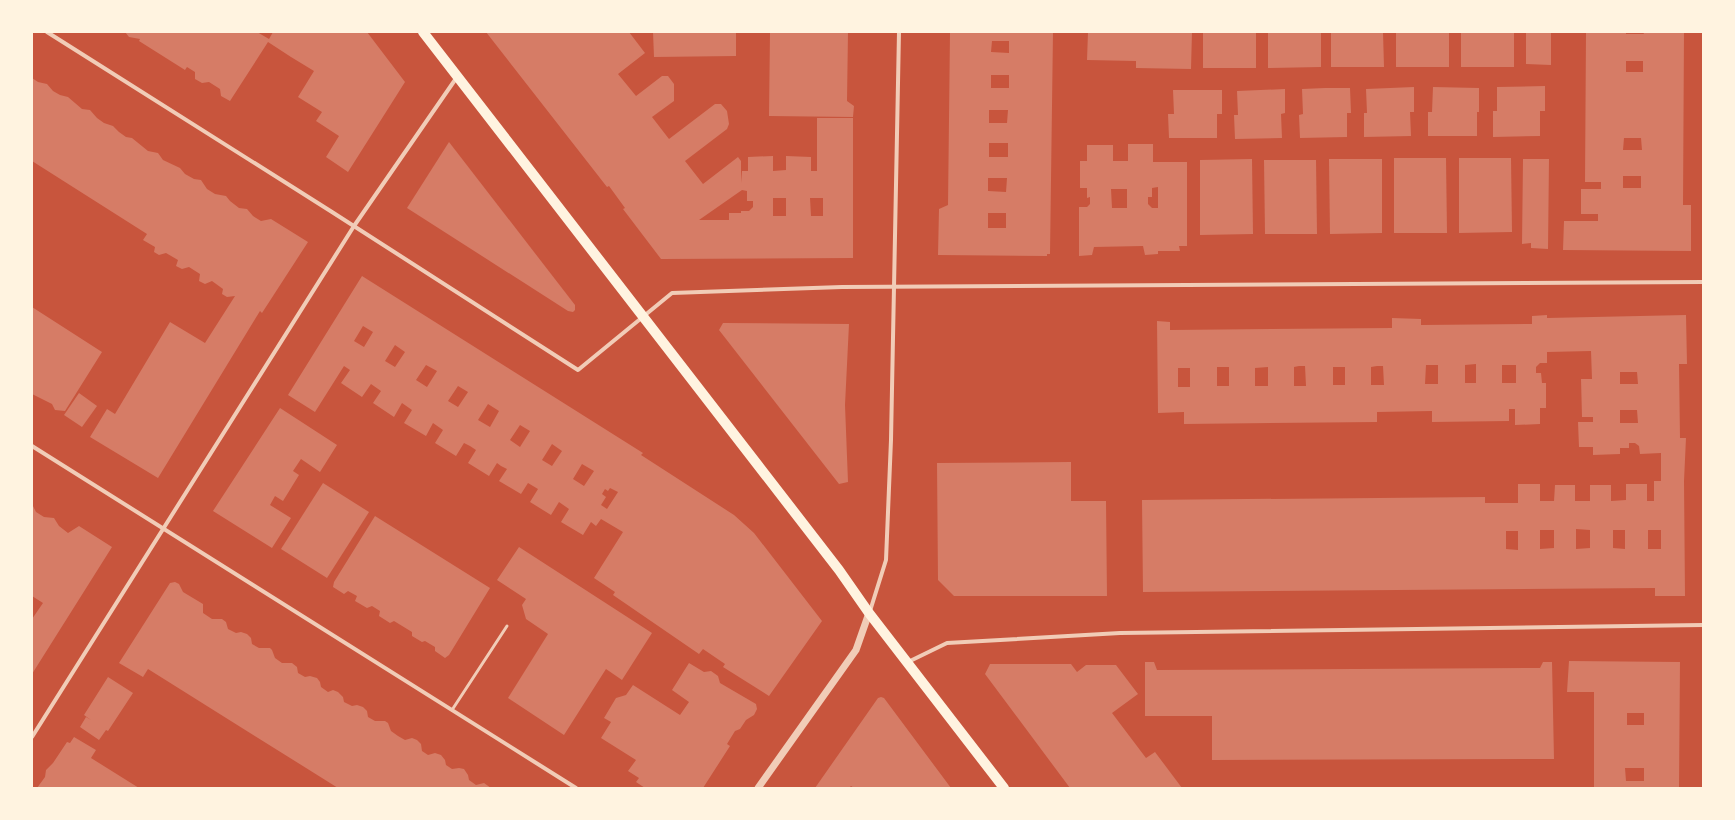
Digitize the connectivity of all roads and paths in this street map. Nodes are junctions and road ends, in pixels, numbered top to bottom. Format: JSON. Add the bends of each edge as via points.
{"nodes":[{"id":1,"x":47,"y":32,"type":"edge"},
{"id":2,"x":423,"y":32,"type":"edge"},
{"id":3,"x":899,"y":32,"type":"edge"},
{"id":4,"x":457,"y":77,"type":"junction"},
{"id":5,"x":354,"y":226,"type":"junction"},
{"id":6,"x":1703,"y":282,"type":"edge"},
{"id":7,"x":895,"y":288,"type":"junction"},
{"id":8,"x":643,"y":317,"type":"junction"},
{"id":9,"x":32,"y":446,"type":"edge"},
{"id":10,"x":163,"y":528,"type":"junction"},
{"id":11,"x":869,"y":613,"type":"junction"},
{"id":12,"x":508,"y":626,"type":"dead end"},
{"id":13,"x":1703,"y":626,"type":"edge"},
{"id":14,"x":908,"y":662,"type":"junction"},
{"id":15,"x":452,"y":710,"type":"junction"},
{"id":16,"x":32,"y":738,"type":"edge"},
{"id":17,"x":576,"y":788,"type":"edge"},
{"id":18,"x":758,"y":788,"type":"edge"},
{"id":19,"x":1004,"y":788,"type":"edge"}],
"edges":[{"from":1,"to":5,"type":"street"},
{"from":2,"to":4,"type":"main road"},
{"from":3,"to":7,"type":"street"},
{"from":4,"to":5,"type":"street"},
{"from":4,"to":8,"type":"main road"},
{"from":5,"to":8,"type":"street","via":[[578,370]]},
{"from":5,"to":10,"type":"street"},
{"from":6,"to":7,"type":"street"},
{"from":7,"to":8,"type":"street","via":[[842,287],[672,293]]},
{"from":7,"to":11,"type":"street","via":[[886,560]]},
{"from":8,"to":11,"type":"main road","via":[[834,563]]},
{"from":9,"to":10,"type":"street"},
{"from":10,"to":15,"type":"street"},
{"from":10,"to":16,"type":"street"},
{"from":11,"to":14,"type":"main road"},
{"from":11,"to":18,"type":"street","via":[[856,650]]},
{"from":12,"to":15,"type":"lane"},
{"from":13,"to":14,"type":"street","via":[[1120,634],[947,643]]},
{"from":14,"to":19,"type":"main road"},
{"from":15,"to":17,"type":"street"}]}
